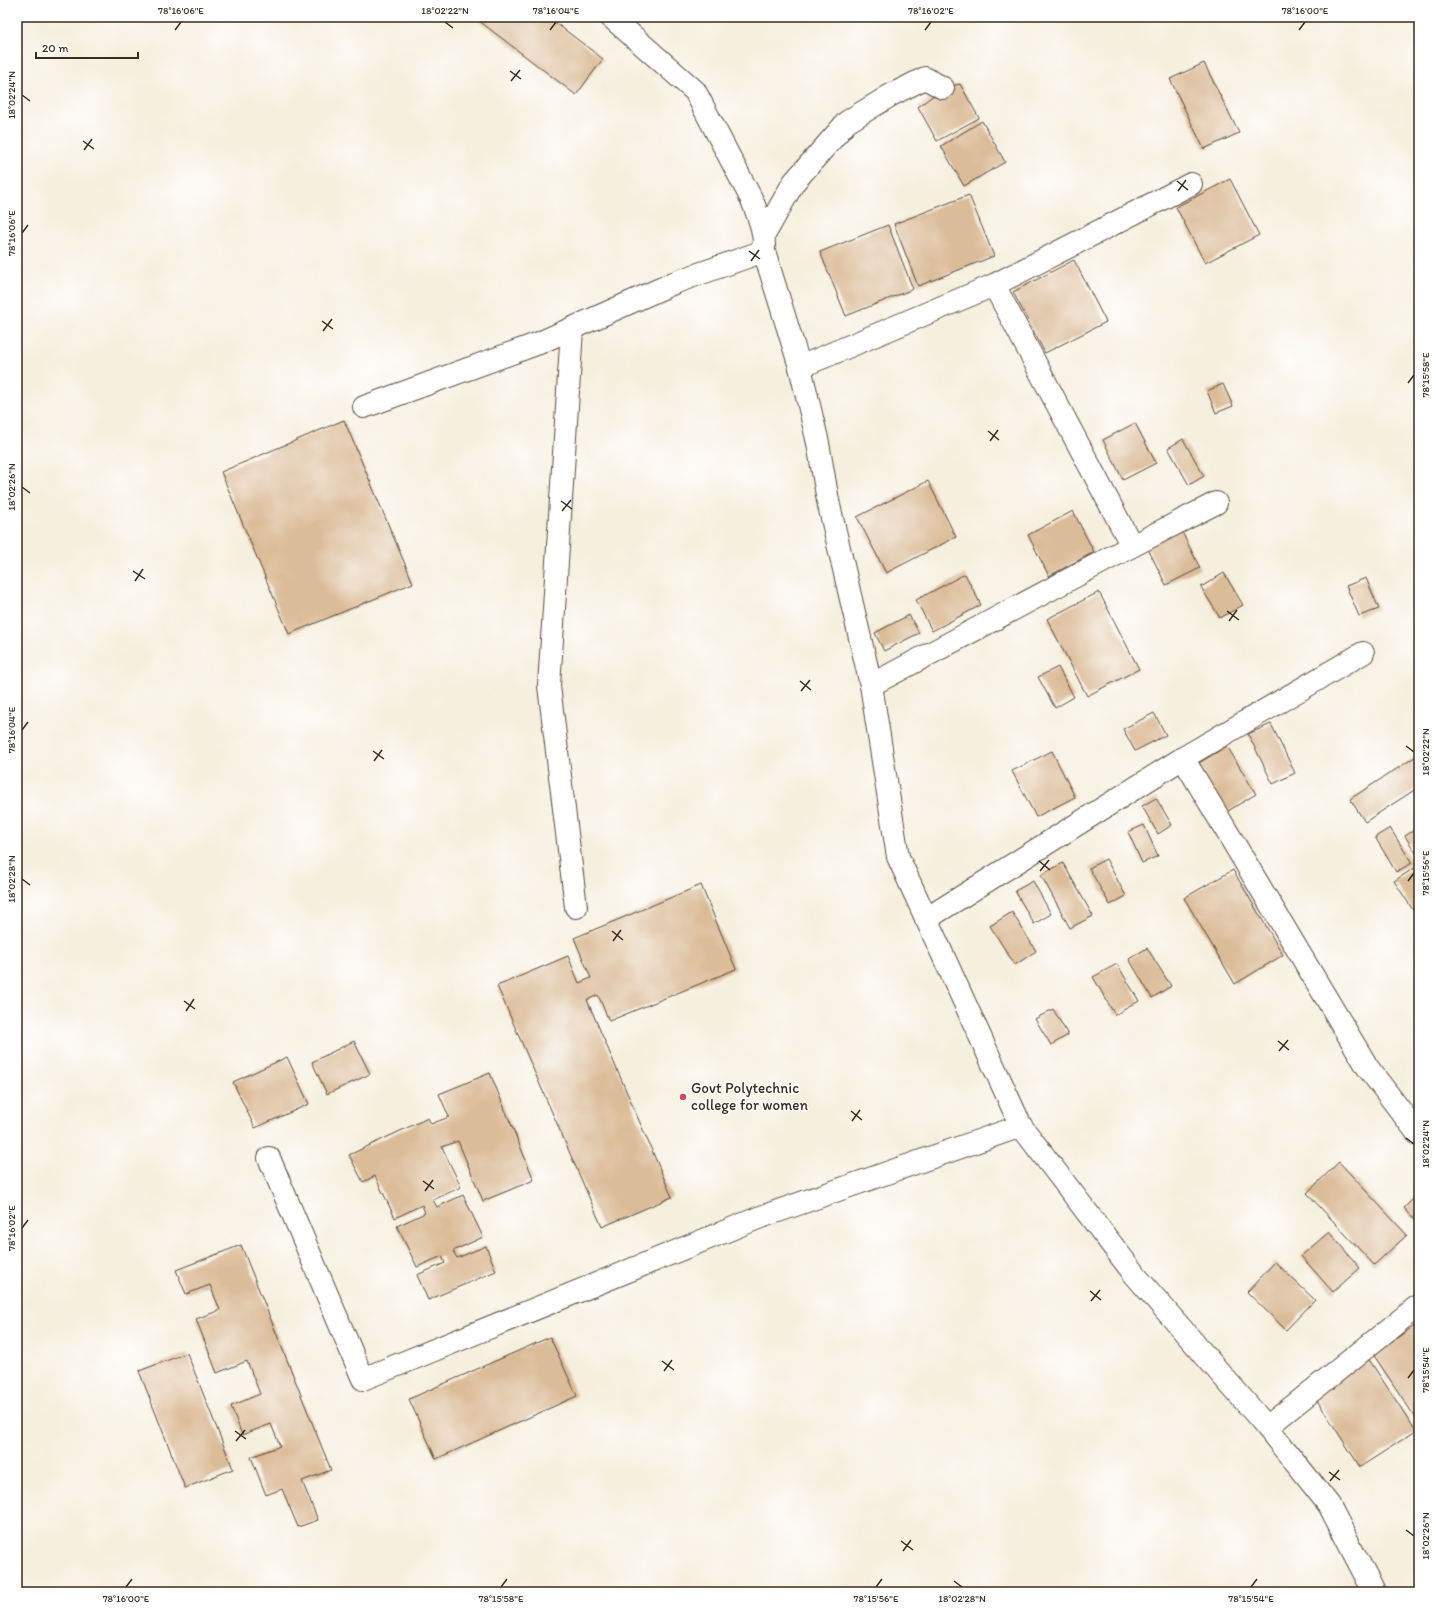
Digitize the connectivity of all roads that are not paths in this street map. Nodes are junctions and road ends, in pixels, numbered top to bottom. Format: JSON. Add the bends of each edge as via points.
{"nodes":[{"id":1,"x":611,"y":17,"type":"edge"},
{"id":2,"x":943,"y":88,"type":"dead end"},
{"id":3,"x":1191,"y":184,"type":"dead end"},
{"id":4,"x":764,"y":243,"type":"junction"},
{"id":5,"x":994,"y":285,"type":"junction"},
{"id":6,"x":572,"y":328,"type":"junction"},
{"id":7,"x":800,"y":367,"type":"junction"},
{"id":8,"x":364,"y":407,"type":"dead end"},
{"id":9,"x":1216,"y":503,"type":"dead end"},
{"id":10,"x":1132,"y":546,"type":"junction"},
{"id":11,"x":1363,"y":653,"type":"dead end"},
{"id":12,"x":871,"y":685,"type":"junction"},
{"id":13,"x":1183,"y":758,"type":"junction"},
{"id":14,"x":576,"y":907,"type":"dead end"},
{"id":15,"x":926,"y":918,"type":"junction"},
{"id":16,"x":1021,"y":1126,"type":"junction"},
{"id":17,"x":1419,"y":1135,"type":"edge"},
{"id":18,"x":269,"y":1158,"type":"dead end"},
{"id":19,"x":1419,"y":1305,"type":"edge"},
{"id":20,"x":1267,"y":1427,"type":"junction"},
{"id":21,"x":1374,"y":1592,"type":"edge"}],
"edges":[{"from":1,"to":4,"type":"street","via":[[695,91],[752,200]]},
{"from":2,"to":4,"type":"street","via":[[925,78],[891,95],[848,122],[794,182]]},
{"from":3,"to":5,"type":"street"},
{"from":4,"to":6,"type":"street"},
{"from":4,"to":7,"type":"street"},
{"from":5,"to":7,"type":"street"},
{"from":5,"to":10,"type":"street"},
{"from":6,"to":8,"type":"street","via":[[539,343]]},
{"from":6,"to":14,"type":"street","via":[[550,686]]},
{"from":7,"to":12,"type":"street"},
{"from":9,"to":10,"type":"street"},
{"from":10,"to":12,"type":"street"},
{"from":11,"to":13,"type":"street"},
{"from":12,"to":15,"type":"street","via":[[898,857]]},
{"from":13,"to":15,"type":"street"},
{"from":13,"to":17,"type":"street","via":[[1368,1068]]},
{"from":15,"to":16,"type":"street"},
{"from":16,"to":18,"type":"street","via":[[758,1218],[363,1379]]},
{"from":16,"to":20,"type":"street","via":[[1135,1275]]},
{"from":19,"to":20,"type":"street"},
{"from":20,"to":21,"type":"street","via":[[1329,1505]]}]}
